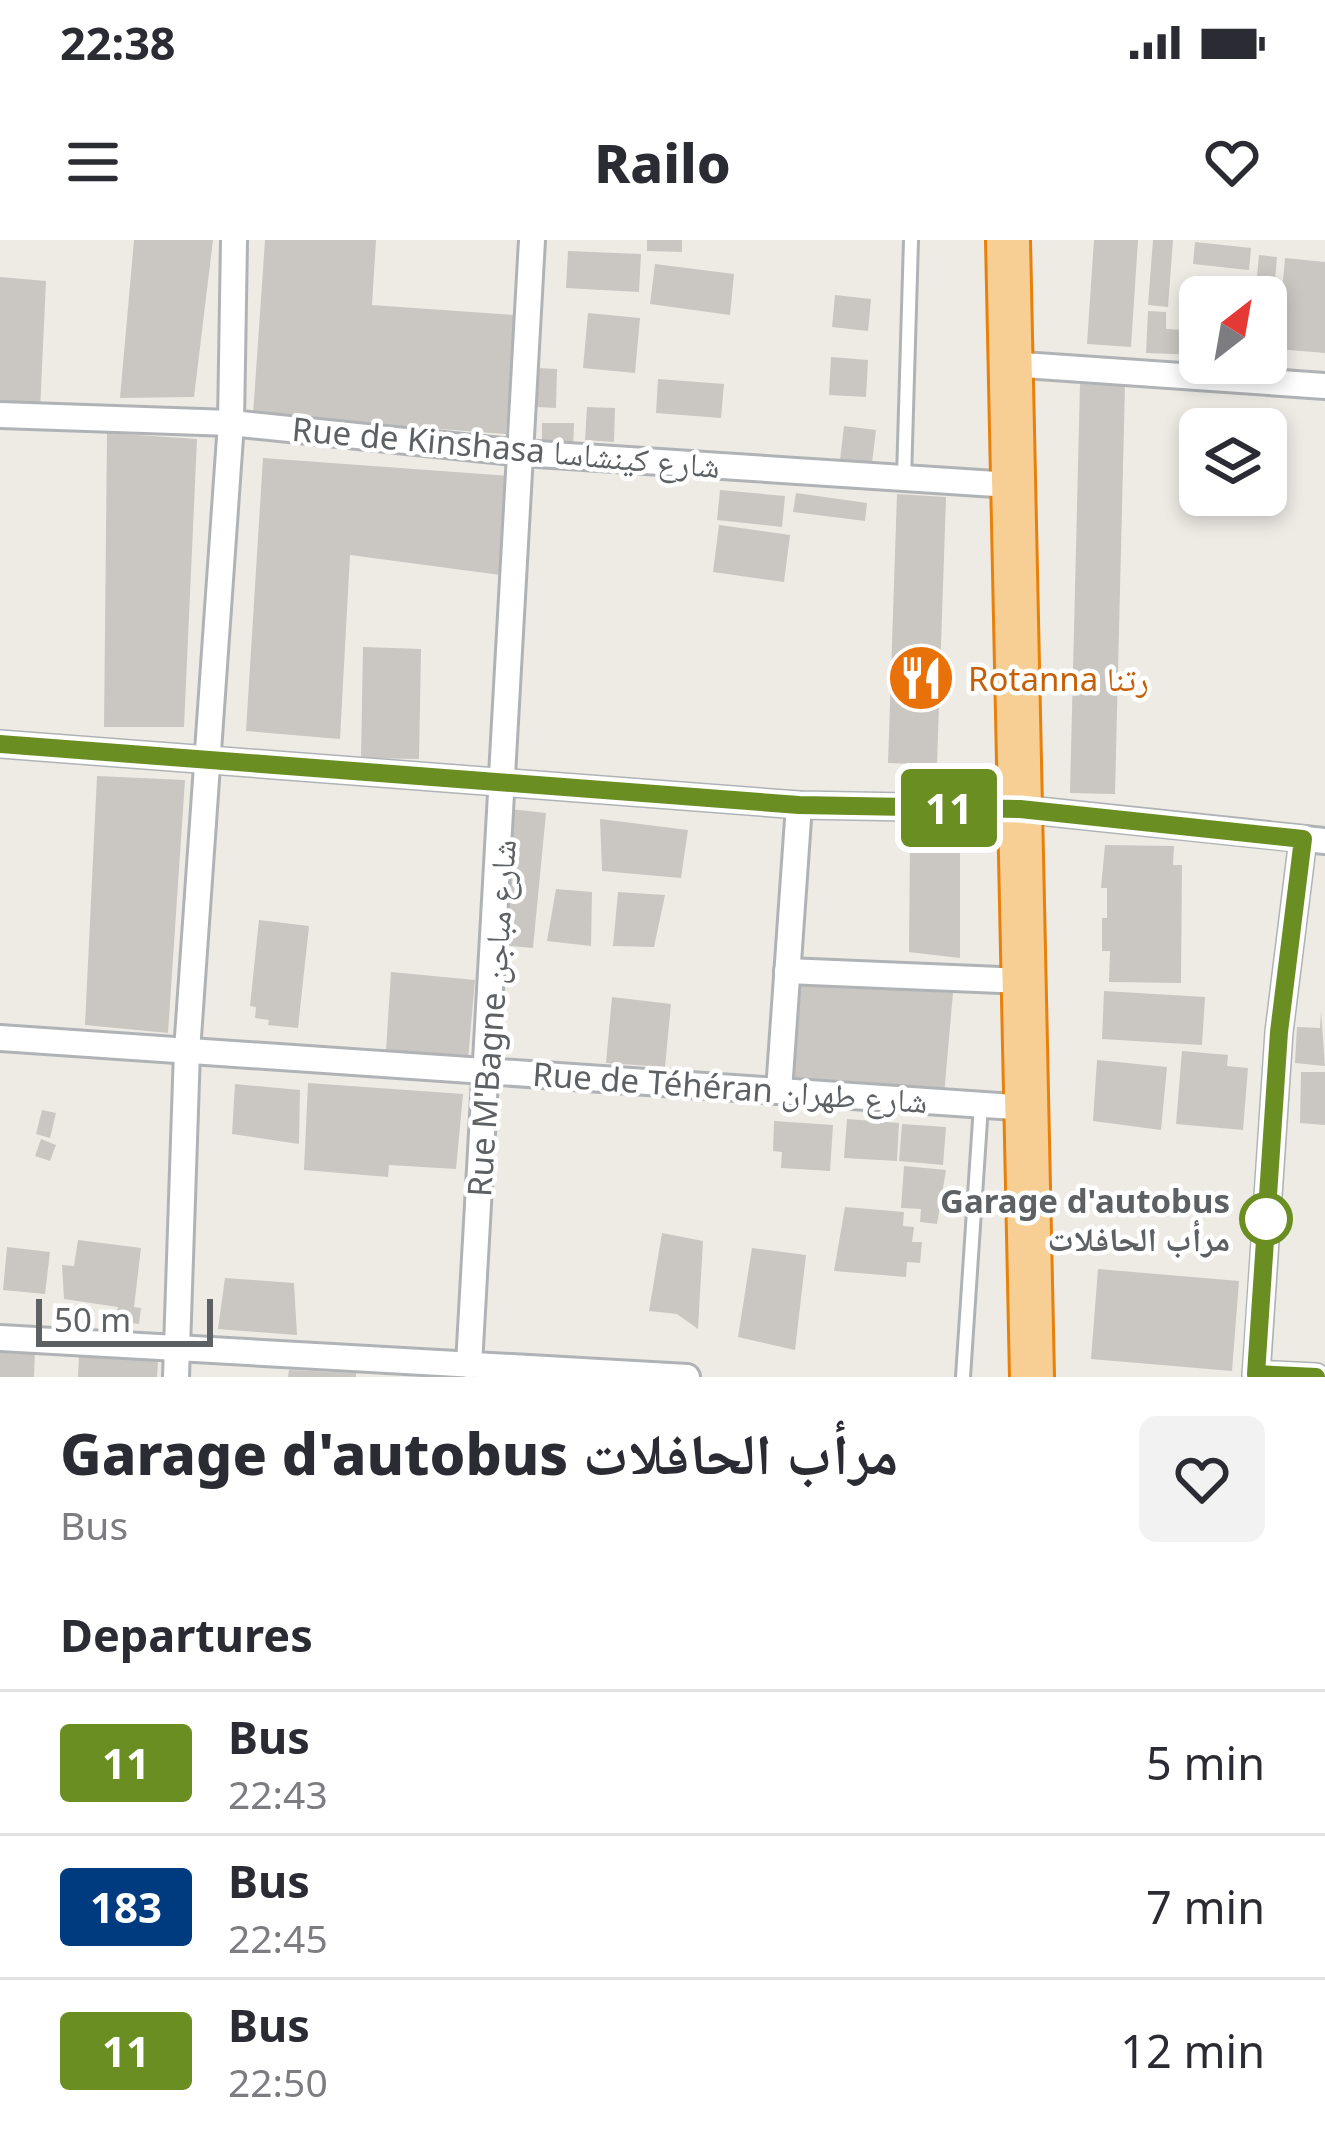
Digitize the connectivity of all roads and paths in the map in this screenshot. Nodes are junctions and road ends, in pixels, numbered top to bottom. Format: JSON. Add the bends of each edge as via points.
{"nodes":[{"id":1,"x":234,"y":240,"type":"edge"},
{"id":2,"x":532,"y":240,"type":"edge"},
{"id":3,"x":911,"y":240,"type":"edge"},
{"id":4,"x":1008,"y":240,"type":"edge"},
{"id":5,"x":1010,"y":364,"type":"junction"},
{"id":6,"x":1325,"y":386,"type":"edge"},
{"id":7,"x":0,"y":415,"type":"edge"},
{"id":8,"x":231,"y":423,"type":"junction"},
{"id":9,"x":521,"y":453,"type":"junction"},
{"id":10,"x":904,"y":478,"type":"junction"},
{"id":11,"x":1011,"y":485,"type":"junction"},
{"id":12,"x":0,"y":744,"type":"edge"},
{"id":13,"x":211,"y":761,"type":"junction"},
{"id":14,"x":505,"y":783,"type":"junction"},
{"id":15,"x":799,"y":805,"type":"junction"},
{"id":16,"x":1020,"y":809,"type":"junction"},
{"id":17,"x":1314,"y":840,"type":"edge"},
{"id":18,"x":787,"y":971,"type":"junction"},
{"id":19,"x":1025,"y":981,"type":"junction"},
{"id":20,"x":0,"y":1038,"type":"edge"},
{"id":21,"x":187,"y":1051,"type":"junction"},
{"id":22,"x":488,"y":1071,"type":"junction"},
{"id":23,"x":778,"y":1090,"type":"junction"},
{"id":24,"x":981,"y":1104,"type":"junction"},
{"id":25,"x":1028,"y":1108,"type":"junction"},
{"id":26,"x":0,"y":1338,"type":"edge"},
{"id":27,"x":178,"y":1348,"type":"junction"},
{"id":28,"x":469,"y":1365,"type":"junction"},
{"id":29,"x":1256,"y":1376,"type":"edge"},
{"id":30,"x":176,"y":1377,"type":"edge"},
{"id":31,"x":687,"y":1377,"type":"edge"},
{"id":32,"x":963,"y":1377,"type":"edge"},
{"id":33,"x":1032,"y":1377,"type":"edge"},
{"id":34,"x":1316,"y":1377,"type":"edge"}],
"edges":[{"from":1,"to":8,"type":"street"},
{"from":2,"to":9,"type":"street","name":"Rue M'Bagne شارع مباجن"},
{"from":3,"to":10,"type":"lane"},
{"from":4,"to":5,"type":"highway"},
{"from":5,"to":6,"type":"street"},
{"from":5,"to":11,"type":"highway"},
{"from":7,"to":8,"type":"street","name":"Rue de Kinshasa شارع كينشاسا"},
{"from":8,"to":9,"type":"street","name":"Rue de Kinshasa شارع كينشاسا"},
{"from":8,"to":13,"type":"street"},
{"from":9,"to":10,"type":"street","name":"Rue de Kinshasa شارع كينشاسا"},
{"from":9,"to":14,"type":"street","name":"Rue M'Bagne شارع مباجن"},
{"from":10,"to":11,"type":"street","name":"Rue de Kinshasa شارع كينشاسا"},
{"from":11,"to":16,"type":"highway"},
{"from":12,"to":13,"type":"street"},
{"from":13,"to":14,"type":"street"},
{"from":13,"to":21,"type":"street"},
{"from":14,"to":15,"type":"street"},
{"from":14,"to":22,"type":"street","name":"Rue M'Bagne شارع مباجن"},
{"from":15,"to":16,"type":"street"},
{"from":15,"to":18,"type":"street"},
{"from":16,"to":17,"type":"street"},
{"from":16,"to":19,"type":"highway"},
{"from":17,"to":29,"type":"street","via":[[1279,1032]]},
{"from":18,"to":19,"type":"street"},
{"from":18,"to":23,"type":"street"},
{"from":19,"to":25,"type":"highway"},
{"from":20,"to":21,"type":"street","name":"Rue de Téhéran شارع طهران"},
{"from":21,"to":22,"type":"street","name":"Rue de Téhéran شارع طهران"},
{"from":21,"to":27,"type":"street"},
{"from":22,"to":23,"type":"street","name":"Rue de Téhéran شارع طهران"},
{"from":22,"to":28,"type":"street","name":"Rue M'Bagne شارع مباجن"},
{"from":23,"to":24,"type":"street","name":"Rue de Téhéran شارع طهران"},
{"from":24,"to":25,"type":"street","name":"Rue de Téhéran شارع طهران"},
{"from":24,"to":32,"type":"lane"},
{"from":25,"to":33,"type":"highway"},
{"from":26,"to":27,"type":"street"},
{"from":27,"to":28,"type":"street"},
{"from":27,"to":30,"type":"street"},
{"from":28,"to":31,"type":"street"},
{"from":29,"to":34,"type":"street"}]}
